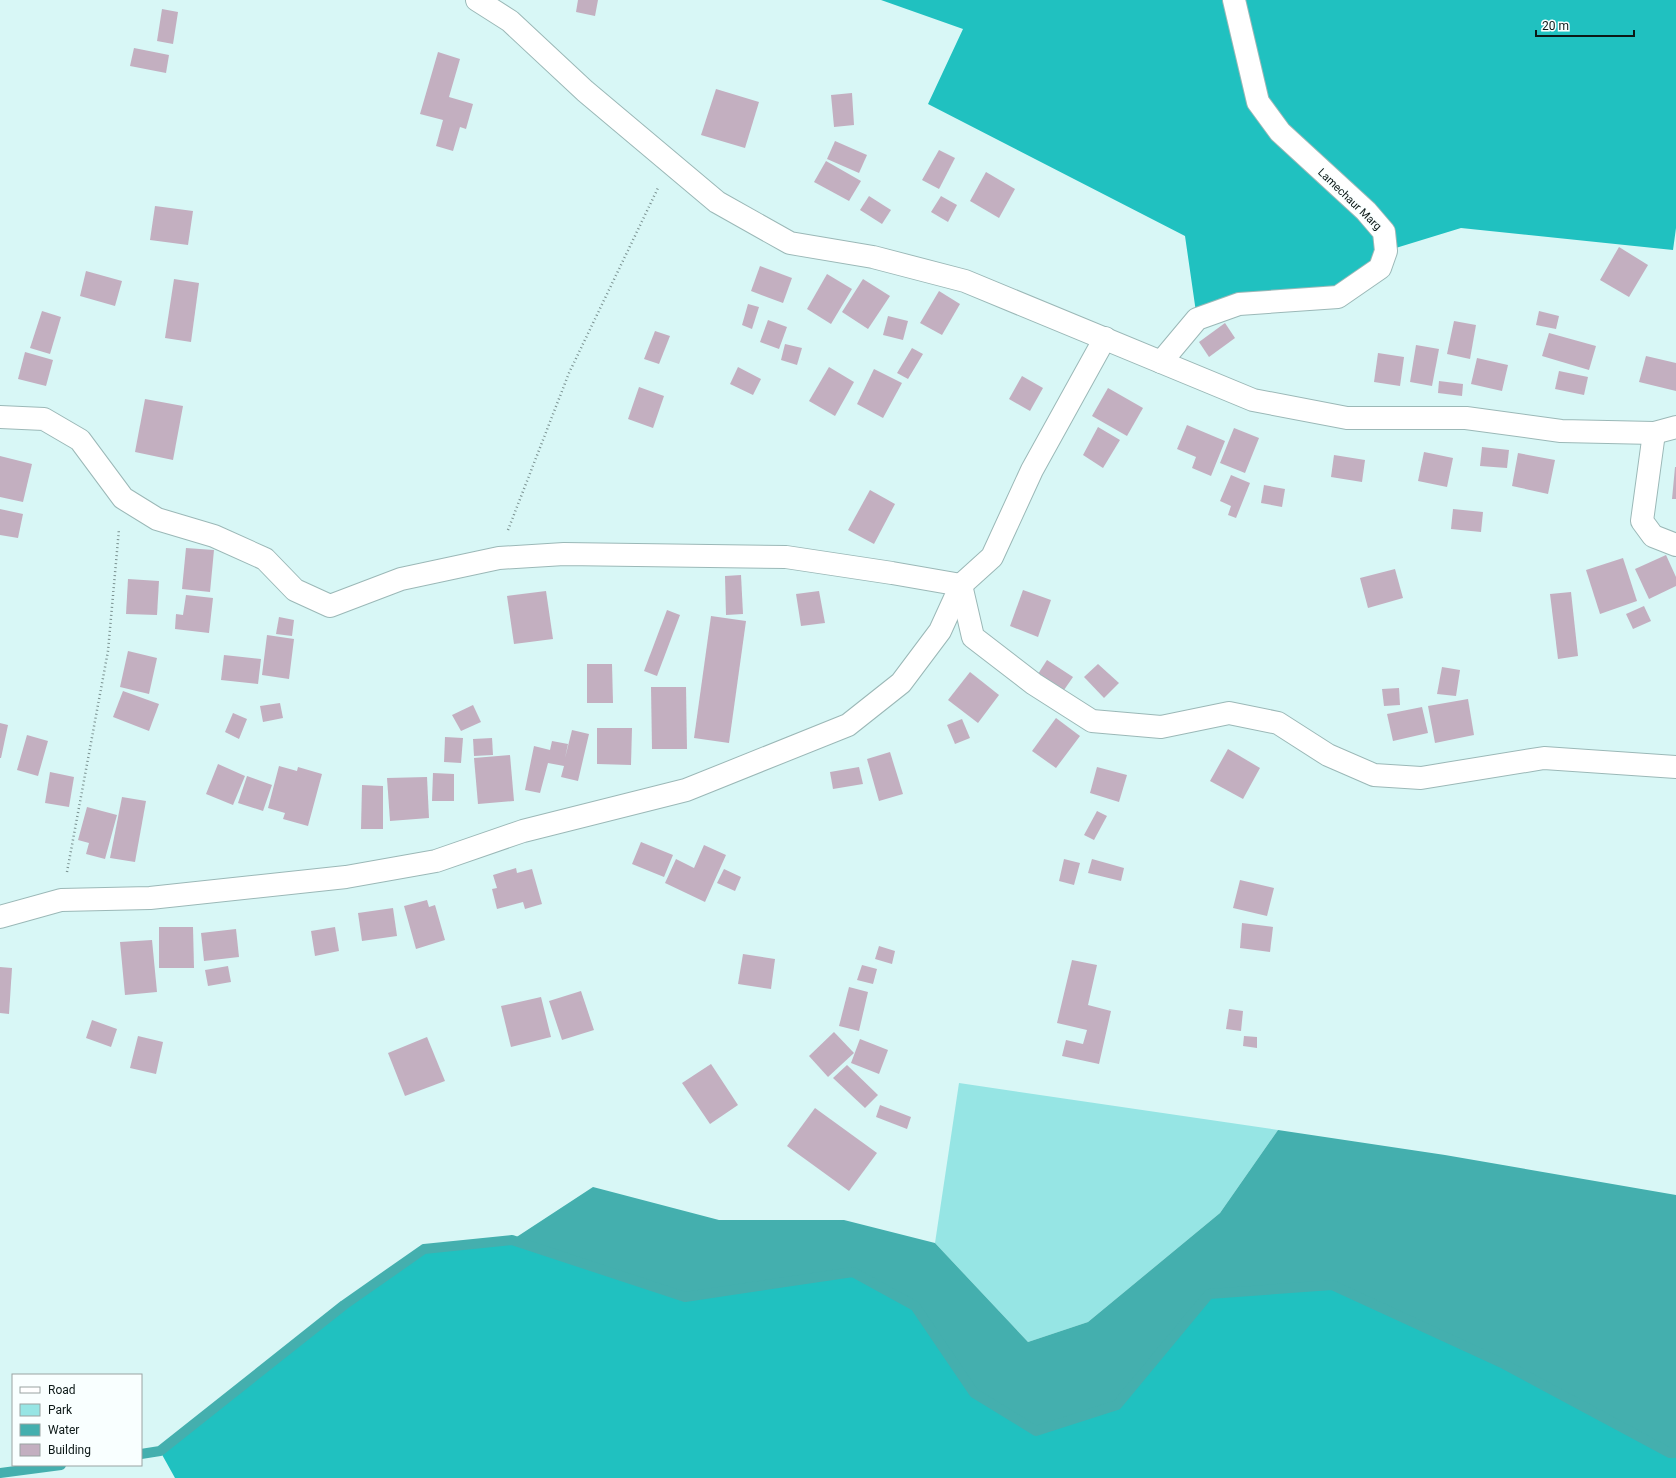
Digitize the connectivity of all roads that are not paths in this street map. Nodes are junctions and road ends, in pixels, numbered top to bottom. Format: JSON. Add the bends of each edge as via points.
{"nodes":[{"id":1,"x":477,"y":0,"type":"edge"},
{"id":2,"x":1234,"y":0,"type":"edge"},
{"id":3,"x":1105,"y":338,"type":"junction"},
{"id":4,"x":1161,"y":362,"type":"junction"},
{"id":5,"x":0,"y":417,"type":"edge"},
{"id":6,"x":1676,"y":427,"type":"edge"},
{"id":7,"x":1654,"y":433,"type":"junction"},
{"id":8,"x":1676,"y":546,"type":"edge"},
{"id":9,"x":961,"y":585,"type":"junction"},
{"id":10,"x":1676,"y":767,"type":"edge"},
{"id":11,"x":0,"y":917,"type":"edge"}],
"edges":[{"from":1,"to":3,"type":"street","via":[[510,21],[585,91],[717,202],[790,243],[872,257],[965,280]]},
{"from":2,"to":4,"type":"street","name":"Lamechaur Marg","via":[[1258,102],[1280,132],[1366,211],[1384,232],[1386,251],[1380,268],[1338,297],[1239,304],[1197,319]]},
{"from":3,"to":4,"type":"street"},
{"from":3,"to":9,"type":"street","via":[[1032,470],[992,557]]},
{"from":4,"to":7,"type":"street","via":[[1253,400],[1346,418],[1466,418],[1562,431]]},
{"from":5,"to":9,"type":"street","via":[[44,418],[80,440],[121,495],[157,520],[214,536],[265,559],[295,590],[330,606],[401,579],[499,558],[564,554],[786,557]]},
{"from":6,"to":7,"type":"street"},
{"from":7,"to":8,"type":"street","via":[[1642,521],[1653,536]]},
{"from":9,"to":10,"type":"street","via":[[973,637],[1034,684],[1092,721],[1161,727],[1230,713],[1278,723],[1328,755],[1374,775],[1421,778],[1544,758]]},
{"from":9,"to":11,"type":"street","via":[[940,631],[901,683],[848,725],[686,790],[523,831],[436,860],[346,877],[150,898],[61,900]]}]}
